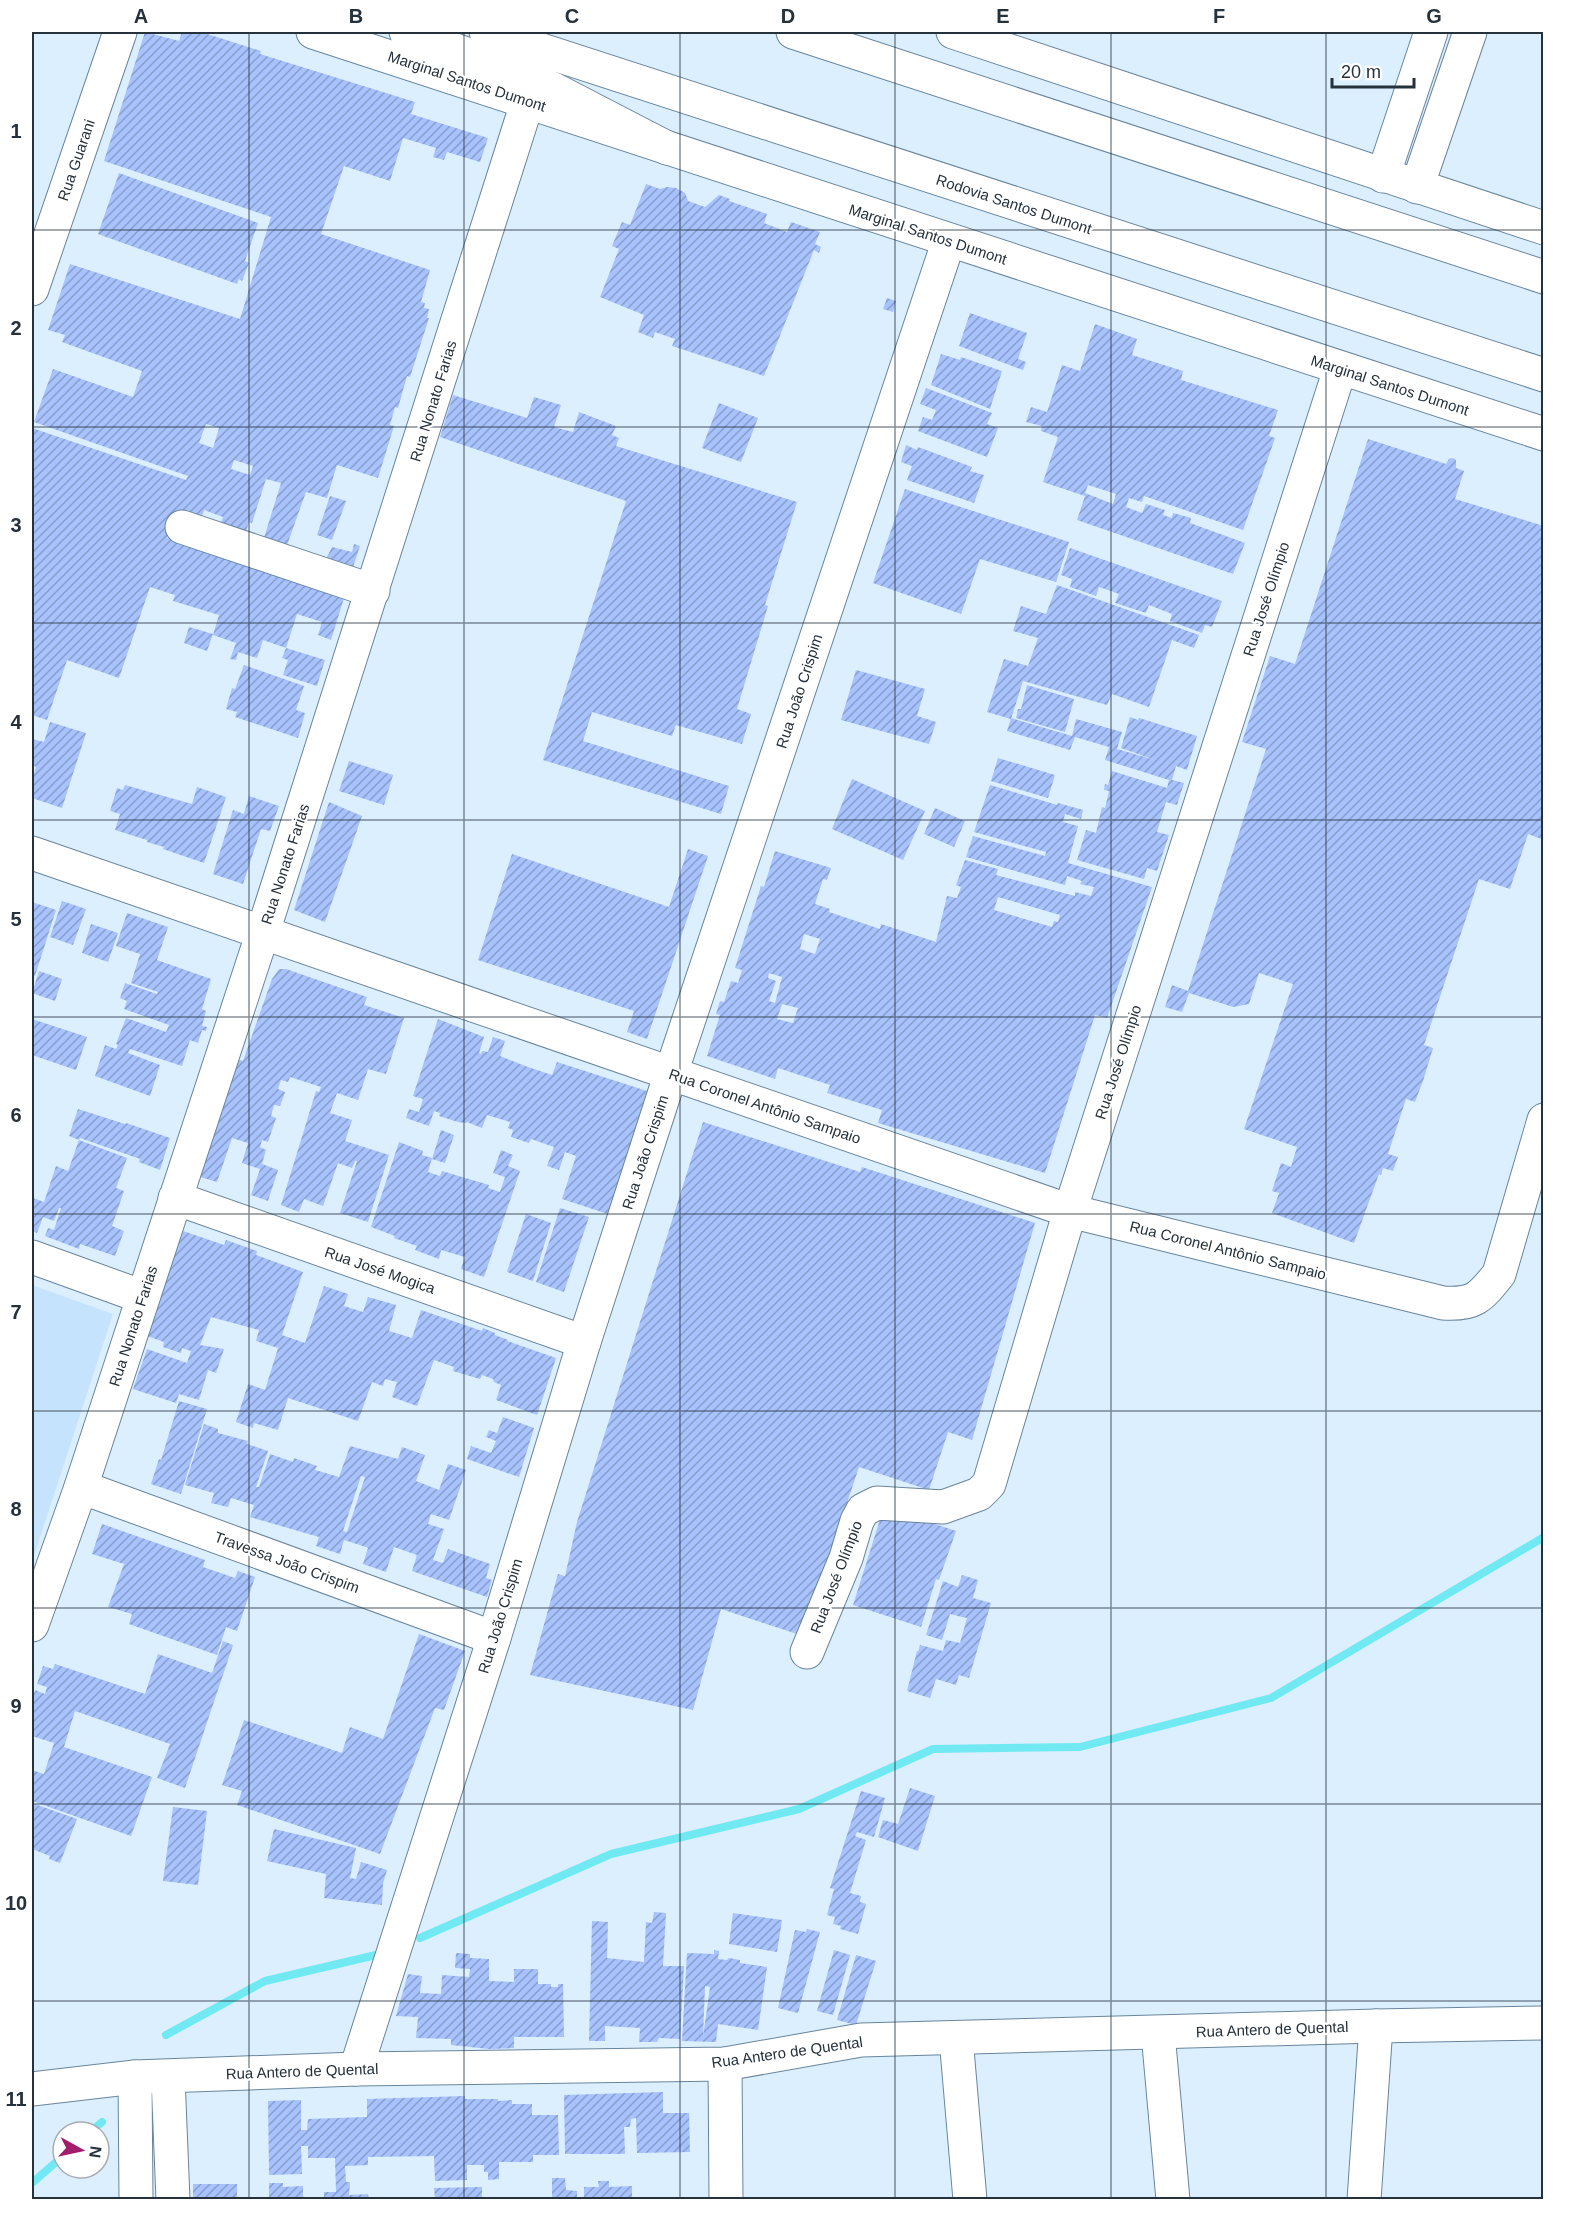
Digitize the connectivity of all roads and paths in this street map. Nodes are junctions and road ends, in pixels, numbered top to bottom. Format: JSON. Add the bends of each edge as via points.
{"nodes":[{"id":1,"x":120,"y":32,"type":"edge"},
{"id":2,"x":313,"y":32,"type":"edge"},
{"id":3,"x":406,"y":32,"type":"edge"},
{"id":4,"x":486,"y":32,"type":"edge"},
{"id":5,"x":793,"y":32,"type":"edge"},
{"id":6,"x":953,"y":32,"type":"edge"},
{"id":7,"x":1431,"y":32,"type":"edge"},
{"id":8,"x":1470,"y":32,"type":"edge"},
{"id":9,"x":1003,"y":39,"type":"edge"},
{"id":10,"x":528,"y":100,"type":"junction"},
{"id":11,"x":667,"y":148,"type":"junction"},
{"id":12,"x":1383,"y":176,"type":"junction"},
{"id":13,"x":1417,"y":187,"type":"junction"},
{"id":14,"x":1544,"y":228,"type":"edge"},
{"id":15,"x":949,"y":240,"type":"junction"},
{"id":16,"x":1544,"y":277,"type":"edge"},
{"id":17,"x":32,"y":289,"type":"edge"},
{"id":18,"x":1340,"y":369,"type":"junction"},
{"id":19,"x":1544,"y":375,"type":"edge"},
{"id":20,"x":1544,"y":434,"type":"edge"},
{"id":21,"x":182,"y":527,"type":"dead end"},
{"id":22,"x":373,"y":591,"type":"junction"},
{"id":23,"x":32,"y":853,"type":"edge"},
{"id":24,"x":263,"y":932,"type":"junction"},
{"id":25,"x":671,"y":1074,"type":"junction"},
{"id":26,"x":1544,"y":1120,"type":"edge"},
{"id":27,"x":175,"y":1198,"type":"junction"},
{"id":28,"x":1070,"y":1211,"type":"junction"},
{"id":29,"x":32,"y":1257,"type":"edge"},
{"id":30,"x":143,"y":1297,"type":"junction"},
{"id":31,"x":584,"y":1341,"type":"junction"},
{"id":32,"x":81,"y":1487,"type":"junction"},
{"id":33,"x":32,"y":1625,"type":"edge"},
{"id":34,"x":494,"y":1638,"type":"junction"},
{"id":35,"x":807,"y":1652,"type":"dead end"},
{"id":36,"x":1544,"y":2023,"type":"edge"},
{"id":37,"x":1376,"y":2026,"type":"junction"},
{"id":38,"x":1158,"y":2033,"type":"junction"},
{"id":39,"x":956,"y":2038,"type":"junction"},
{"id":40,"x":725,"y":2064,"type":"junction"},
{"id":41,"x":356,"y":2068,"type":"junction"},
{"id":42,"x":135,"y":2077,"type":"junction"},
{"id":43,"x":168,"y":2077,"type":"junction"},
{"id":44,"x":32,"y":2089,"type":"edge"},
{"id":45,"x":136,"y":2199,"type":"edge"},
{"id":46,"x":173,"y":2199,"type":"edge"},
{"id":47,"x":726,"y":2199,"type":"edge"},
{"id":48,"x":970,"y":2199,"type":"edge"},
{"id":49,"x":1173,"y":2199,"type":"edge"},
{"id":50,"x":1364,"y":2199,"type":"edge"}],
"edges":[{"from":1,"to":17,"type":"main road","name":"Rua Guarani"},
{"from":2,"to":10,"type":"main road","name":"Marginal Santos Dumont"},
{"from":3,"to":11,"type":"main road","via":[[534,79]]},
{"from":4,"to":19,"type":"main road","name":"Rodovia Santos Dumont"},
{"from":5,"to":16,"type":"main road"},
{"from":6,"to":9,"type":"main road"},
{"from":7,"to":12,"type":"main road"},
{"from":8,"to":13,"type":"main road"},
{"from":9,"to":12,"type":"main road"},
{"from":10,"to":11,"type":"main road","name":"Marginal Santos Dumont"},
{"from":10,"to":22,"type":"main road","name":"Rua Nonato Farias"},
{"from":11,"to":15,"type":"main road","name":"Marginal Santos Dumont"},
{"from":12,"to":13,"type":"main road"},
{"from":13,"to":14,"type":"main road"},
{"from":15,"to":18,"type":"main road","name":"Marginal Santos Dumont"},
{"from":15,"to":25,"type":"main road","name":"Rua João Crispim"},
{"from":18,"to":20,"type":"main road","name":"Marginal Santos Dumont"},
{"from":18,"to":28,"type":"main road","name":"Rua José Olímpio"},
{"from":21,"to":22,"type":"main road"},
{"from":22,"to":24,"type":"main road","name":"Rua Nonato Farias"},
{"from":23,"to":24,"type":"main road","name":"Rua Coronel Antônio Sampaio"},
{"from":24,"to":25,"type":"main road","name":"Rua Coronel Antônio Sampaio"},
{"from":24,"to":27,"type":"main road","name":"Rua Nonato Farias"},
{"from":25,"to":28,"type":"main road","name":"Rua Coronel Antônio Sampaio"},
{"from":25,"to":31,"type":"main road","name":"Rua João Crispim"},
{"from":26,"to":28,"type":"main road","name":"Rua Coronel Antônio Sampaio","via":[[1498,1274],[1484,1293],[1461,1304],[1443,1303]]},
{"from":27,"to":30,"type":"main road","name":"Rua Nonato Farias"},
{"from":27,"to":31,"type":"main road","name":"Rua José Mogica"},
{"from":28,"to":35,"type":"main road","name":"Rua José Olímpio","via":[[989,1484],[979,1494],[943,1507],[877,1503],[863,1510]]},
{"from":29,"to":30,"type":"main road"},
{"from":30,"to":32,"type":"main road","name":"Rua Nonato Farias"},
{"from":31,"to":34,"type":"main road","name":"Rua João Crispim"},
{"from":32,"to":33,"type":"main road","name":"Rua Nonato Farias"},
{"from":32,"to":34,"type":"main road","name":"Travessa João Crispim"},
{"from":34,"to":41,"type":"main road","name":"Rua João Crispim"},
{"from":36,"to":37,"type":"main road","name":"Rua Antero de Quental"},
{"from":37,"to":38,"type":"main road","name":"Rua Antero de Quental"},
{"from":37,"to":50,"type":"main road"},
{"from":38,"to":39,"type":"main road","name":"Rua Antero de Quental"},
{"from":38,"to":49,"type":"main road"},
{"from":39,"to":40,"type":"main road","name":"Rua Antero de Quental","via":[[861,2040]]},
{"from":39,"to":48,"type":"main road"},
{"from":40,"to":41,"type":"main road","name":"Rua Antero de Quental"},
{"from":40,"to":47,"type":"main road"},
{"from":41,"to":43,"type":"main road","name":"Rua Antero de Quental"},
{"from":42,"to":43,"type":"main road","name":"Rua Antero de Quental"},
{"from":42,"to":44,"type":"main road","name":"Rua Antero de Quental"},
{"from":42,"to":45,"type":"main road"},
{"from":43,"to":46,"type":"main road"}]}
